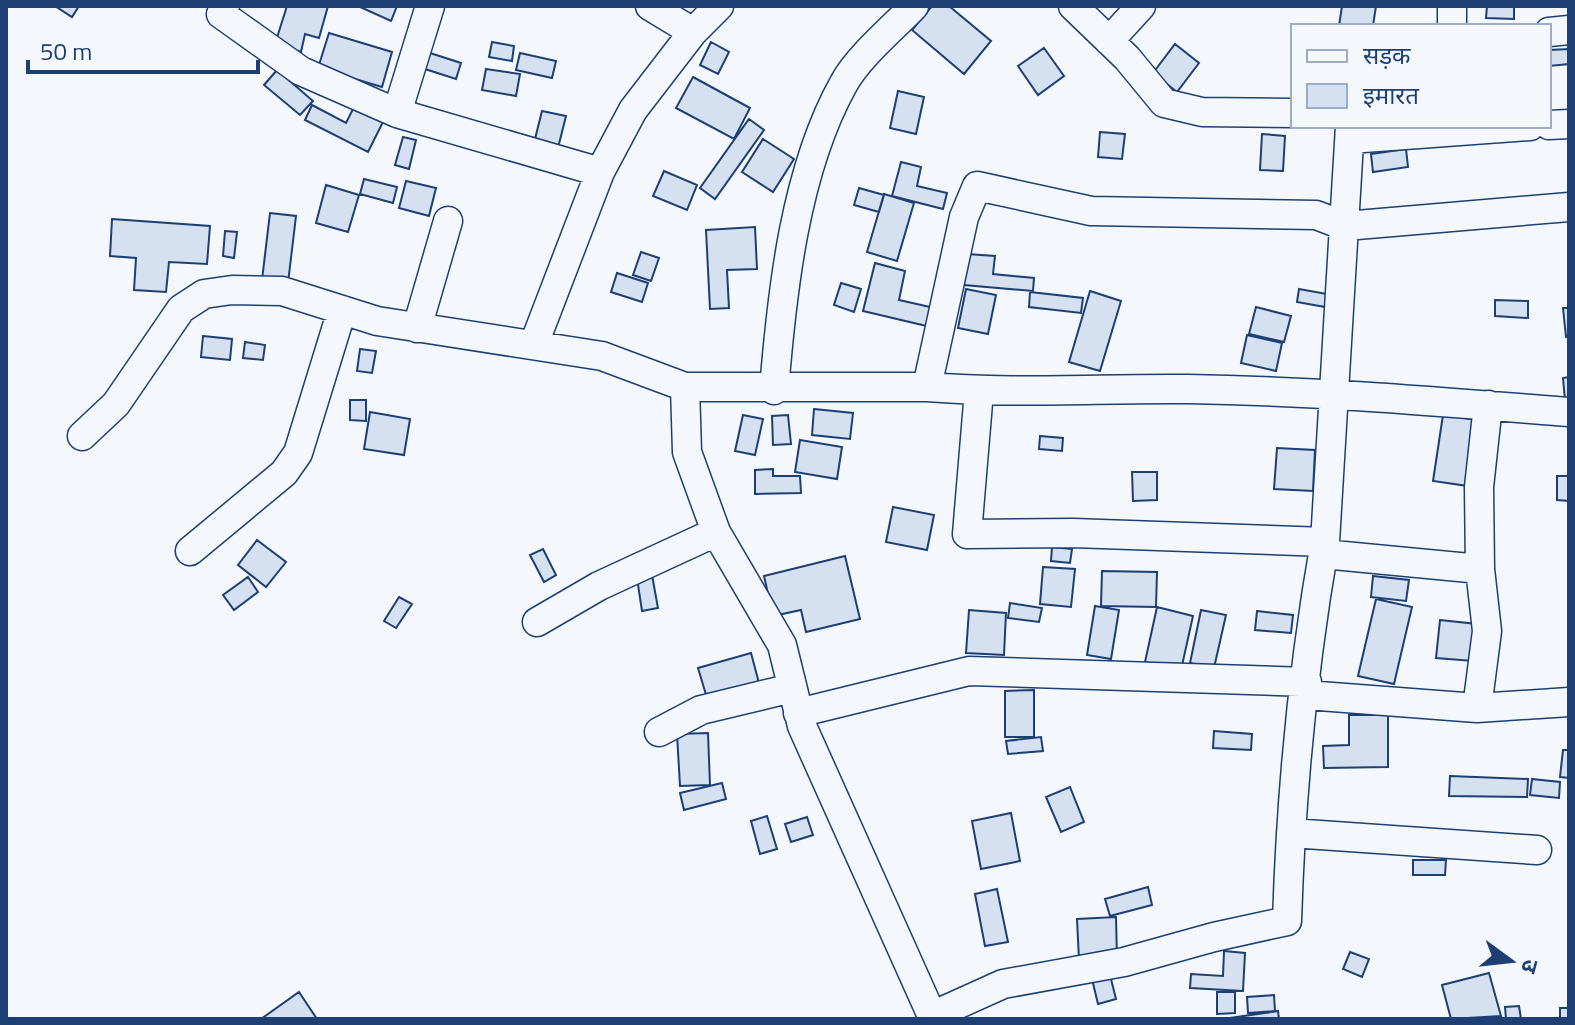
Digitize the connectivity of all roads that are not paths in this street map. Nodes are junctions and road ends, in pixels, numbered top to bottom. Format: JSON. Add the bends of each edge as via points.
{"nodes":[{"id":1,"x":430,"y":6,"type":"edge"},
{"id":2,"x":650,"y":6,"type":"edge"},
{"id":3,"x":719,"y":6,"type":"edge"},
{"id":4,"x":914,"y":6,"type":"edge"},
{"id":5,"x":1073,"y":6,"type":"edge"},
{"id":6,"x":1141,"y":6,"type":"edge"},
{"id":7,"x":218,"y":9,"type":"edge"},
{"id":8,"x":693,"y":32,"type":"junction"},
{"id":9,"x":1109,"y":41,"type":"junction"},
{"id":10,"x":397,"y":113,"type":"junction"},
{"id":11,"x":1291,"y":113,"type":"edge"},
{"id":12,"x":1479,"y":128,"type":"edge"},
{"id":13,"x":1350,"y":133,"type":"edge"},
{"id":14,"x":600,"y":172,"type":"junction"},
{"id":15,"x":1569,"y":207,"type":"edge"},
{"id":16,"x":448,"y":221,"type":"dead end"},
{"id":17,"x":1345,"y":226,"type":"junction"},
{"id":18,"x":342,"y":310,"type":"junction"},
{"id":19,"x":417,"y":328,"type":"junction"},
{"id":20,"x":534,"y":344,"type":"junction"},
{"id":21,"x":685,"y":387,"type":"junction"},
{"id":22,"x":927,"y":387,"type":"junction"},
{"id":23,"x":774,"y":390,"type":"junction"},
{"id":24,"x":979,"y":391,"type":"junction"},
{"id":25,"x":1336,"y":394,"type":"junction"},
{"id":26,"x":1488,"y":405,"type":"junction"},
{"id":27,"x":1569,"y":412,"type":"edge"},
{"id":28,"x":82,"y":436,"type":"dead end"},
{"id":29,"x":716,"y":532,"type":"junction"},
{"id":30,"x":1324,"y":548,"type":"junction"},
{"id":31,"x":190,"y":551,"type":"dead end"},
{"id":32,"x":1480,"y":569,"type":"junction"},
{"id":33,"x":537,"y":622,"type":"dead end"},
{"id":34,"x":1306,"y":689,"type":"junction"},
{"id":35,"x":795,"y":700,"type":"junction"},
{"id":36,"x":1569,"y":702,"type":"edge"},
{"id":37,"x":1477,"y":708,"type":"junction"},
{"id":38,"x":659,"y":732,"type":"dead end"},
{"id":39,"x":1291,"y":833,"type":"junction"},
{"id":40,"x":1537,"y":850,"type":"dead end"},
{"id":41,"x":933,"y":1018,"type":"edge"}],
"edges":[{"from":1,"to":10,"type":"street"},
{"from":2,"to":8,"type":"street"},
{"from":3,"to":8,"type":"street"},
{"from":4,"to":23,"type":"street","via":[[845,80],[818,140],[783,284]]},
{"from":5,"to":9,"type":"street"},
{"from":6,"to":9,"type":"street"},
{"from":7,"to":10,"type":"street","via":[[301,71]]},
{"from":8,"to":14,"type":"street","via":[[633,110]]},
{"from":9,"to":11,"type":"street","via":[[1164,103],[1202,112]]},
{"from":10,"to":14,"type":"street"},
{"from":12,"to":13,"type":"street"},
{"from":13,"to":17,"type":"street"},
{"from":14,"to":20,"type":"street"},
{"from":15,"to":17,"type":"street"},
{"from":16,"to":19,"type":"street"},
{"from":17,"to":22,"type":"street","via":[[1316,215],[1091,211],[977,186],[964,217]]},
{"from":17,"to":25,"type":"street"},
{"from":18,"to":19,"type":"street"},
{"from":18,"to":28,"type":"street","via":[[282,291],[204,294],[181,309],[116,404]]},
{"from":18,"to":31,"type":"street","via":[[298,453],[284,473]]},
{"from":19,"to":20,"type":"street"},
{"from":20,"to":21,"type":"street","via":[[602,356]]},
{"from":21,"to":23,"type":"street"},
{"from":21,"to":29,"type":"street","via":[[687,452]]},
{"from":22,"to":23,"type":"street"},
{"from":22,"to":24,"type":"street"},
{"from":24,"to":25,"type":"street"},
{"from":24,"to":30,"type":"street","via":[[967,534],[1073,533]]},
{"from":25,"to":26,"type":"street"},
{"from":25,"to":30,"type":"street"},
{"from":26,"to":27,"type":"street"},
{"from":26,"to":32,"type":"street","via":[[1479,487]]},
{"from":29,"to":33,"type":"street","via":[[599,586]]},
{"from":29,"to":35,"type":"street","via":[[782,645]]},
{"from":30,"to":32,"type":"street"},
{"from":30,"to":34,"type":"street"},
{"from":32,"to":37,"type":"street","via":[[1487,631]]},
{"from":34,"to":35,"type":"street","via":[[969,671]]},
{"from":34,"to":37,"type":"street"},
{"from":34,"to":39,"type":"street"},
{"from":35,"to":38,"type":"street","via":[[701,710]]},
{"from":35,"to":41,"type":"street"},
{"from":36,"to":37,"type":"street"},
{"from":39,"to":40,"type":"street"},
{"from":39,"to":41,"type":"street","via":[[1287,921],[1124,962],[1003,984]]}]}
